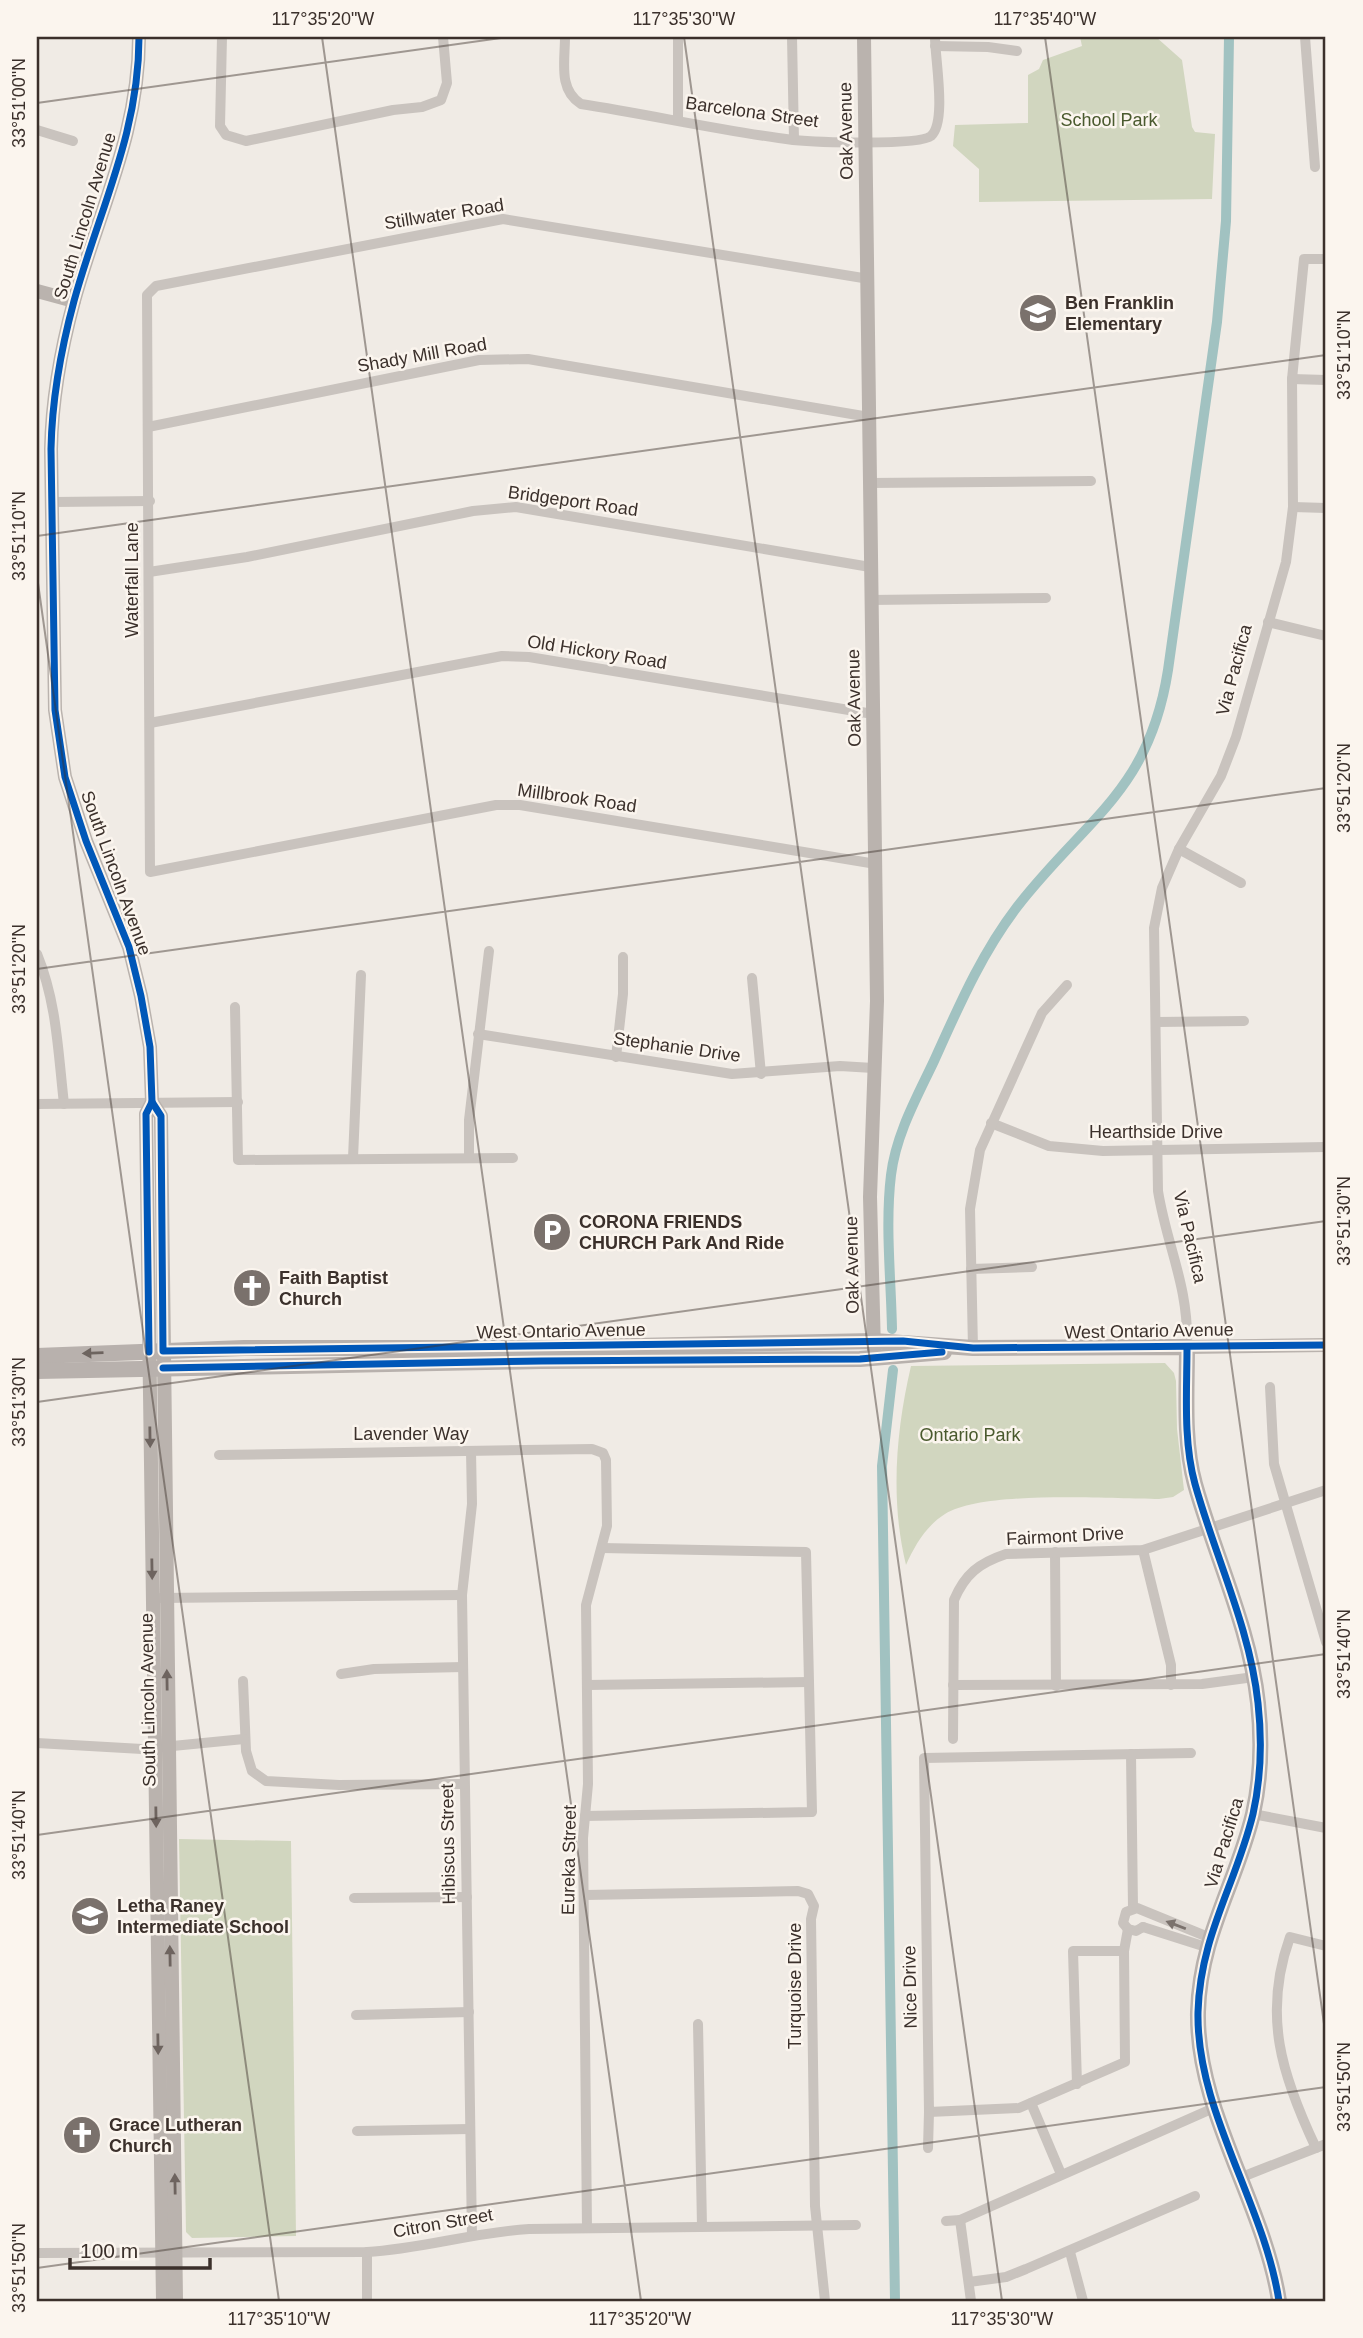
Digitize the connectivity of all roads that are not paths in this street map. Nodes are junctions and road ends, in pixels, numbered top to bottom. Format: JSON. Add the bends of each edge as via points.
{"nodes":[{"id":1,"x":139,"y":37,"type":"edge"},
{"id":2,"x":222,"y":37,"type":"edge"},
{"id":3,"x":443,"y":37,"type":"edge"},
{"id":4,"x":565,"y":37,"type":"edge"},
{"id":5,"x":678,"y":37,"type":"edge"},
{"id":6,"x":792,"y":37,"type":"edge"},
{"id":7,"x":864,"y":37,"type":"edge"},
{"id":8,"x":1306,"y":37,"type":"edge"},
{"id":9,"x":935,"y":42,"type":"edge"},
{"id":10,"x":1017,"y":51,"type":"dead end"},
{"id":11,"x":678,"y":119,"type":"junction"},
{"id":12,"x":37,"y":130,"type":"edge"},
{"id":13,"x":794,"y":140,"type":"junction"},
{"id":14,"x":73,"y":141,"type":"dead end"},
{"id":15,"x":866,"y":142,"type":"junction"},
{"id":16,"x":1315,"y":167,"type":"dead end"},
{"id":17,"x":1326,"y":259,"type":"edge"},
{"id":18,"x":869,"y":279,"type":"junction"},
{"id":19,"x":37,"y":290,"type":"edge"},
{"id":20,"x":151,"y":290,"type":"joint"},
{"id":21,"x":74,"y":301,"type":"junction"},
{"id":22,"x":1292,"y":380,"type":"junction"},
{"id":23,"x":1326,"y":380,"type":"edge"},
{"id":24,"x":869,"y":417,"type":"junction"},
{"id":25,"x":148,"y":426,"type":"junction"},
{"id":26,"x":1091,"y":481,"type":"dead end"},
{"id":27,"x":869,"y":483,"type":"junction"},
{"id":28,"x":150,"y":501,"type":"junction"},
{"id":29,"x":54,"y":502,"type":"junction"},
{"id":30,"x":1293,"y":508,"type":"junction"},
{"id":31,"x":1326,"y":508,"type":"edge"},
{"id":32,"x":870,"y":567,"type":"junction"},
{"id":33,"x":149,"y":572,"type":"junction"},
{"id":34,"x":1046,"y":598,"type":"dead end"},
{"id":35,"x":870,"y":600,"type":"junction"},
{"id":36,"x":1268,"y":622,"type":"junction"},
{"id":37,"x":1326,"y":636,"type":"edge"},
{"id":38,"x":873,"y":715,"type":"junction"},
{"id":39,"x":150,"y":723,"type":"junction"},
{"id":40,"x":1179,"y":849,"type":"junction"},
{"id":41,"x":876,"y":864,"type":"junction"},
{"id":42,"x":150,"y":872,"type":"joint"},
{"id":43,"x":1241,"y":883,"type":"dead end"},
{"id":44,"x":489,"y":951,"type":"dead end"},
{"id":45,"x":37,"y":954,"type":"edge"},
{"id":46,"x":623,"y":957,"type":"dead end"},
{"id":47,"x":40,"y":972,"type":"edge"},
{"id":48,"x":361,"y":975,"type":"dead end"},
{"id":49,"x":752,"y":978,"type":"dead end"},
{"id":50,"x":1067,"y":985,"type":"dead end"},
{"id":51,"x":235,"y":1007,"type":"dead end"},
{"id":52,"x":1244,"y":1021,"type":"dead end"},
{"id":53,"x":1157,"y":1022,"type":"junction"},
{"id":54,"x":478,"y":1034,"type":"junction"},
{"id":55,"x":616,"y":1056,"type":"junction"},
{"id":56,"x":873,"y":1068,"type":"junction"},
{"id":57,"x":761,"y":1074,"type":"junction"},
{"id":58,"x":152,"y":1102,"type":"junction"},
{"id":59,"x":238,"y":1102,"type":"junction"},
{"id":60,"x":37,"y":1104,"type":"edge"},
{"id":61,"x":64,"y":1104,"type":"junction"},
{"id":62,"x":991,"y":1123,"type":"junction"},
{"id":63,"x":1326,"y":1147,"type":"edge"},
{"id":64,"x":1158,"y":1150,"type":"junction"},
{"id":65,"x":353,"y":1158,"type":"junction"},
{"id":66,"x":470,"y":1158,"type":"junction"},
{"id":67,"x":513,"y":1158,"type":"dead end"},
{"id":68,"x":1032,"y":1267,"type":"dead end"},
{"id":69,"x":971,"y":1269,"type":"junction"},
{"id":70,"x":874,"y":1341,"type":"junction"},
{"id":71,"x":1326,"y":1345,"type":"edge"},
{"id":72,"x":1187,"y":1347,"type":"junction"},
{"id":73,"x":973,"y":1348,"type":"junction"},
{"id":74,"x":156,"y":1351,"type":"junction"},
{"id":75,"x":37,"y":1356,"type":"edge"},
{"id":76,"x":874,"y":1358,"type":"junction"},
{"id":77,"x":156,"y":1369,"type":"junction"},
{"id":78,"x":37,"y":1371,"type":"edge"},
{"id":79,"x":1270,"y":1387,"type":"dead end"},
{"id":80,"x":471,"y":1451,"type":"junction"},
{"id":81,"x":603,"y":1453,"type":"joint"},
{"id":82,"x":219,"y":1455,"type":"dead end"},
{"id":83,"x":1326,"y":1490,"type":"edge"},
{"id":84,"x":1285,"y":1503,"type":"junction"},
{"id":85,"x":1208,"y":1527,"type":"junction"},
{"id":86,"x":602,"y":1548,"type":"junction"},
{"id":87,"x":1143,"y":1550,"type":"junction"},
{"id":88,"x":1055,"y":1552,"type":"junction"},
{"id":89,"x":462,"y":1595,"type":"junction"},
{"id":90,"x":159,"y":1598,"type":"junction"},
{"id":91,"x":1322,"y":1611,"type":"edge"},
{"id":92,"x":1326,"y":1642,"type":"edge"},
{"id":93,"x":463,"y":1667,"type":"junction"},
{"id":94,"x":341,"y":1674,"type":"dead end"},
{"id":95,"x":1254,"y":1676,"type":"junction"},
{"id":96,"x":243,"y":1681,"type":"dead end"},
{"id":97,"x":809,"y":1682,"type":"junction"},
{"id":98,"x":587,"y":1685,"type":"junction"},
{"id":99,"x":953,"y":1685,"type":"junction"},
{"id":100,"x":1171,"y":1685,"type":"junction"},
{"id":101,"x":1056,"y":1686,"type":"junction"},
{"id":102,"x":244,"y":1739,"type":"junction"},
{"id":103,"x":953,"y":1739,"type":"dead end"},
{"id":104,"x":37,"y":1743,"type":"edge"},
{"id":105,"x":161,"y":1748,"type":"junction"},
{"id":106,"x":1191,"y":1753,"type":"dead end"},
{"id":107,"x":1132,"y":1754,"type":"junction"},
{"id":108,"x":464,"y":1784,"type":"junction"},
{"id":109,"x":1253,"y":1814,"type":"junction"},
{"id":110,"x":584,"y":1816,"type":"junction"},
{"id":111,"x":1326,"y":1828,"type":"edge"},
{"id":112,"x":586,"y":1895,"type":"junction"},
{"id":113,"x":467,"y":1897,"type":"junction"},
{"id":114,"x":354,"y":1898,"type":"dead end"},
{"id":115,"x":1138,"y":1910,"type":"junction"},
{"id":116,"x":1143,"y":1927,"type":"junction"},
{"id":117,"x":1128,"y":1929,"type":"junction"},
{"id":118,"x":1207,"y":1942,"type":"junction"},
{"id":119,"x":1326,"y":1946,"type":"edge"},
{"id":120,"x":1124,"y":1951,"type":"junction"},
{"id":121,"x":469,"y":2012,"type":"junction"},
{"id":122,"x":356,"y":2015,"type":"dead end"},
{"id":123,"x":698,"y":2024,"type":"dead end"},
{"id":124,"x":1077,"y":2084,"type":"junction"},
{"id":125,"x":1031,"y":2103,"type":"junction"},
{"id":126,"x":1216,"y":2107,"type":"junction"},
{"id":127,"x":929,"y":2112,"type":"junction"},
{"id":128,"x":470,"y":2129,"type":"junction"},
{"id":129,"x":357,"y":2131,"type":"dead end"},
{"id":130,"x":1321,"y":2146,"type":"edge"},
{"id":131,"x":928,"y":2148,"type":"dead end"},
{"id":132,"x":1061,"y":2174,"type":"junction"},
{"id":133,"x":1242,"y":2177,"type":"junction"},
{"id":134,"x":1195,"y":2196,"type":"dead end"},
{"id":135,"x":960,"y":2220,"type":"junction"},
{"id":136,"x":946,"y":2221,"type":"dead end"},
{"id":137,"x":818,"y":2225,"type":"junction"},
{"id":138,"x":856,"y":2225,"type":"dead end"},
{"id":139,"x":702,"y":2226,"type":"junction"},
{"id":140,"x":587,"y":2228,"type":"junction"},
{"id":141,"x":472,"y":2236,"type":"junction"},
{"id":142,"x":169,"y":2252,"type":"junction"},
{"id":143,"x":367,"y":2252,"type":"junction"},
{"id":144,"x":1070,"y":2252,"type":"junction"},
{"id":145,"x":37,"y":2253,"type":"edge"},
{"id":146,"x":969,"y":2282,"type":"junction"},
{"id":147,"x":163,"y":2301,"type":"edge"},
{"id":148,"x":176,"y":2301,"type":"edge"},
{"id":149,"x":367,"y":2301,"type":"edge"},
{"id":150,"x":825,"y":2301,"type":"edge"},
{"id":151,"x":971,"y":2301,"type":"edge"},
{"id":152,"x":1083,"y":2301,"type":"edge"},
{"id":153,"x":1279,"y":2301,"type":"edge"}],
"edges":[{"from":1,"to":21,"type":"main road","name":"South Lincoln Avenue","via":[[134,106],[118,171]]},
{"from":2,"to":3,"type":"street","via":[[220,126],[226,135],[246,141],[441,100],[447,83]]},
{"from":4,"to":11,"type":"street","name":"Barcelona Street","via":[[565,87],[570,97],[581,104]]},
{"from":5,"to":11,"type":"street"},
{"from":6,"to":13,"type":"street"},
{"from":7,"to":15,"type":"main road","name":"Oak Avenue"},
{"from":8,"to":16,"type":"street"},
{"from":9,"to":10,"type":"street"},
{"from":9,"to":15,"type":"street","name":"Barcelona Street","via":[[939,122],[931,136],[919,142]]},
{"from":11,"to":13,"type":"street","name":"Barcelona Street"},
{"from":12,"to":14,"type":"street"},
{"from":13,"to":15,"type":"street","name":"Barcelona Street"},
{"from":15,"to":18,"type":"main road","name":"Oak Avenue"},
{"from":17,"to":22,"type":"street","name":"Via Pacifica","via":[[1304,259]]},
{"from":18,"to":20,"type":"street","name":"Stillwater Road","via":[[503,219]]},
{"from":18,"to":24,"type":"main road","name":"Oak Avenue"},
{"from":19,"to":21,"type":"main road"},
{"from":20,"to":25,"type":"street","name":"Waterfall Lane","via":[[147,295]]},
{"from":21,"to":29,"type":"main road","name":"South Lincoln Avenue","via":[[52,409]]},
{"from":22,"to":23,"type":"street"},
{"from":22,"to":30,"type":"street","name":"Via Pacifica"},
{"from":24,"to":25,"type":"street","name":"Shady Mill Road","via":[[528,359],[479,360]]},
{"from":24,"to":27,"type":"main road","name":"Oak Avenue"},
{"from":25,"to":28,"type":"street","name":"Waterfall Lane"},
{"from":26,"to":27,"type":"street"},
{"from":27,"to":32,"type":"main road","name":"Oak Avenue"},
{"from":28,"to":29,"type":"street"},
{"from":28,"to":33,"type":"street","name":"Waterfall Lane"},
{"from":29,"to":58,"type":"main road","name":"South Lincoln Avenue","via":[[55,710],[65,777],[129,947],[150,1047]]},
{"from":30,"to":31,"type":"street"},
{"from":30,"to":36,"type":"street","name":"Via Pacifica","via":[[1286,562]]},
{"from":32,"to":33,"type":"street","name":"Bridgeport Road","via":[[516,507],[473,510],[247,557]]},
{"from":32,"to":35,"type":"main road","name":"Oak Avenue"},
{"from":33,"to":39,"type":"street","name":"Waterfall Lane"},
{"from":34,"to":35,"type":"street"},
{"from":35,"to":38,"type":"main road","name":"Oak Avenue"},
{"from":36,"to":37,"type":"street"},
{"from":36,"to":40,"type":"street","name":"Via Pacifica","via":[[1221,776]]},
{"from":38,"to":39,"type":"street","name":"Old Hickory Road","via":[[502,656]]},
{"from":38,"to":41,"type":"main road","name":"Oak Avenue"},
{"from":39,"to":42,"type":"street","name":"Waterfall Lane"},
{"from":40,"to":43,"type":"street"},
{"from":40,"to":53,"type":"street","name":"Via Pacifica","via":[[1162,888],[1154,928]]},
{"from":41,"to":42,"type":"street","name":"Millbrook Road","via":[[520,805]]},
{"from":41,"to":56,"type":"main road","name":"Oak Avenue"},
{"from":44,"to":54,"type":"street"},
{"from":45,"to":47,"type":"street"},
{"from":46,"to":55,"type":"street"},
{"from":47,"to":61,"type":"street","via":[[59,1036]]},
{"from":48,"to":65,"type":"street"},
{"from":49,"to":57,"type":"street"},
{"from":50,"to":62,"type":"street","via":[[1042,1013]]},
{"from":51,"to":59,"type":"street"},
{"from":52,"to":53,"type":"street"},
{"from":53,"to":64,"type":"street","name":"Via Pacifica"},
{"from":54,"to":55,"type":"street","name":"Stephanie Drive"},
{"from":54,"to":66,"type":"street"},
{"from":55,"to":57,"type":"street","name":"Stephanie Drive","via":[[713,1072]]},
{"from":56,"to":57,"type":"street","name":"Stephanie Drive","via":[[806,1068]]},
{"from":56,"to":70,"type":"main road","name":"Oak Avenue"},
{"from":58,"to":59,"type":"street"},
{"from":58,"to":61,"type":"street"},
{"from":58,"to":74,"type":"main road","name":"South Lincoln Avenue","via":[[146,1114]]},
{"from":59,"to":65,"type":"street","via":[[238,1160]]},
{"from":60,"to":61,"type":"street"},
{"from":62,"to":64,"type":"street","name":"Hearthside Drive","via":[[1057,1147]]},
{"from":62,"to":69,"type":"street","via":[[973,1183]]},
{"from":63,"to":64,"type":"street","name":"Hearthside Drive"},
{"from":64,"to":72,"type":"street","name":"Via Pacifica","via":[[1158,1191],[1181,1274]]},
{"from":65,"to":66,"type":"street"},
{"from":66,"to":67,"type":"street"},
{"from":68,"to":69,"type":"street"},
{"from":69,"to":73,"type":"street"},
{"from":70,"to":73,"type":"main road","name":"West Ontario Avenue"},
{"from":70,"to":74,"type":"main road","name":"West Ontario Avenue"},
{"from":70,"to":76,"type":"main road","name":"Oak Avenue"},
{"from":71,"to":72,"type":"main road","name":"West Ontario Avenue"},
{"from":72,"to":73,"type":"main road","name":"West Ontario Avenue"},
{"from":72,"to":85,"type":"main road","name":"Via Pacifica","via":[[1187,1420],[1194,1480]]},
{"from":73,"to":76,"type":"main road","name":"West Ontario Avenue"},
{"from":74,"to":75,"type":"main road","name":"West Ontario Avenue","one_way":true},
{"from":74,"to":77,"type":"main road","name":"South Lincoln Avenue"},
{"from":76,"to":77,"type":"main road","name":"West Ontario Avenue"},
{"from":77,"to":78,"type":"main road","name":"West Ontario Avenue"},
{"from":77,"to":90,"type":"main road","name":"South Lincoln Avenue"},
{"from":79,"to":84,"type":"street","via":[[1274,1464]]},
{"from":80,"to":81,"type":"street","name":"Lavender Way","via":[[592,1449]]},
{"from":80,"to":82,"type":"street","name":"Lavender Way"},
{"from":80,"to":89,"type":"street","name":"Hibiscus Street","via":[[472,1504]]},
{"from":81,"to":86,"type":"street","name":"Eureka Street","via":[[607,1526]]},
{"from":83,"to":84,"type":"street","name":"Fairmont Drive"},
{"from":84,"to":85,"type":"street","name":"Fairmont Drive"},
{"from":84,"to":91,"type":"street"},
{"from":85,"to":87,"type":"street","name":"Fairmont Drive"},
{"from":85,"to":95,"type":"main road","name":"Via Pacifica"},
{"from":86,"to":97,"type":"street","via":[[806,1552]]},
{"from":86,"to":98,"type":"street","name":"Eureka Street","via":[[586,1605]]},
{"from":87,"to":88,"type":"street","name":"Fairmont Drive"},
{"from":87,"to":100,"type":"street"},
{"from":88,"to":99,"type":"street","name":"Fairmont Drive","via":[[1006,1554],[987,1560],[962,1581],[952,1621]]},
{"from":88,"to":101,"type":"street"},
{"from":89,"to":90,"type":"street"},
{"from":89,"to":93,"type":"street","name":"Hibiscus Street"},
{"from":90,"to":105,"type":"main road","name":"South Lincoln Avenue"},
{"from":91,"to":92,"type":"street"},
{"from":93,"to":94,"type":"street"},
{"from":93,"to":108,"type":"street","name":"Hibiscus Street"},
{"from":95,"to":100,"type":"street"},
{"from":95,"to":109,"type":"main road","name":"Via Pacifica","via":[[1260,1729]]},
{"from":96,"to":102,"type":"street"},
{"from":97,"to":98,"type":"street"},
{"from":97,"to":110,"type":"street","via":[[812,1812]]},
{"from":98,"to":110,"type":"street","name":"Eureka Street"},
{"from":99,"to":101,"type":"street"},
{"from":99,"to":103,"type":"street","name":"Fairmont Drive"},
{"from":100,"to":101,"type":"street"},
{"from":102,"to":105,"type":"street"},
{"from":102,"to":108,"type":"street","via":[[252,1771],[266,1781]]},
{"from":104,"to":105,"type":"street"},
{"from":105,"to":142,"type":"main road","name":"South Lincoln Avenue"},
{"from":106,"to":107,"type":"street"},
{"from":107,"to":115,"type":"street"},
{"from":107,"to":127,"type":"street","name":"Nice Drive","via":[[924,1758]]},
{"from":108,"to":113,"type":"street","name":"Hibiscus Street"},
{"from":109,"to":111,"type":"street"},
{"from":109,"to":118,"type":"main road","name":"Via Pacifica"},
{"from":110,"to":112,"type":"street","name":"Eureka Street"},
{"from":112,"to":137,"type":"street","name":"Turquoise Drive","via":[[798,1891],[808,1895],[814,1906]]},
{"from":112,"to":140,"type":"street","name":"Eureka Street"},
{"from":113,"to":114,"type":"street"},
{"from":113,"to":121,"type":"street","name":"Hibiscus Street"},
{"from":115,"to":116,"type":"street","via":[[1146,1919]]},
{"from":115,"to":117,"type":"street","via":[[1126,1912],[1122,1919]]},
{"from":118,"to":115,"type":"street","one_way":true},
{"from":116,"to":117,"type":"street"},
{"from":116,"to":118,"type":"street"},
{"from":117,"to":120,"type":"street"},
{"from":118,"to":126,"type":"main road","name":"Via Pacifica","via":[[1199,1991],[1199,2041]]},
{"from":119,"to":130,"type":"street","via":[[1290,1937],[1275,1993],[1288,2081]]},
{"from":120,"to":124,"type":"street","via":[[1125,2062]]},
{"from":120,"to":124,"type":"street","via":[[1073,1951]]},
{"from":121,"to":122,"type":"street"},
{"from":121,"to":128,"type":"street","name":"Hibiscus Street"},
{"from":123,"to":139,"type":"street"},
{"from":124,"to":125,"type":"street"},
{"from":125,"to":127,"type":"street","via":[[1009,2110]]},
{"from":125,"to":132,"type":"street"},
{"from":126,"to":132,"type":"street"},
{"from":126,"to":133,"type":"main road","name":"Via Pacifica"},
{"from":127,"to":131,"type":"street","name":"Nice Drive"},
{"from":128,"to":129,"type":"street"},
{"from":128,"to":141,"type":"street","name":"Hibiscus Street"},
{"from":130,"to":133,"type":"street"},
{"from":132,"to":135,"type":"street"},
{"from":133,"to":153,"type":"main road","name":"Via Pacifica","via":[[1265,2241]]},
{"from":134,"to":144,"type":"street"},
{"from":135,"to":136,"type":"street"},
{"from":135,"to":146,"type":"street"},
{"from":137,"to":138,"type":"street","name":"Citron Street"},
{"from":137,"to":139,"type":"street","name":"Citron Street"},
{"from":137,"to":150,"type":"street","name":"Turquoise Drive"},
{"from":139,"to":140,"type":"street","name":"Citron Street"},
{"from":140,"to":141,"type":"street","name":"Citron Street"},
{"from":141,"to":143,"type":"street","name":"Citron Street","via":[[404,2250]]},
{"from":142,"to":143,"type":"street","name":"Citron Street"},
{"from":142,"to":145,"type":"street","name":"Citron Street"},
{"from":142,"to":147,"type":"main road","name":"South Lincoln Avenue"},
{"from":142,"to":148,"type":"main road","name":"South Lincoln Avenue"},
{"from":143,"to":149,"type":"street"},
{"from":144,"to":146,"type":"street","via":[[1006,2277]]},
{"from":144,"to":152,"type":"street"},
{"from":146,"to":151,"type":"street"}]}
